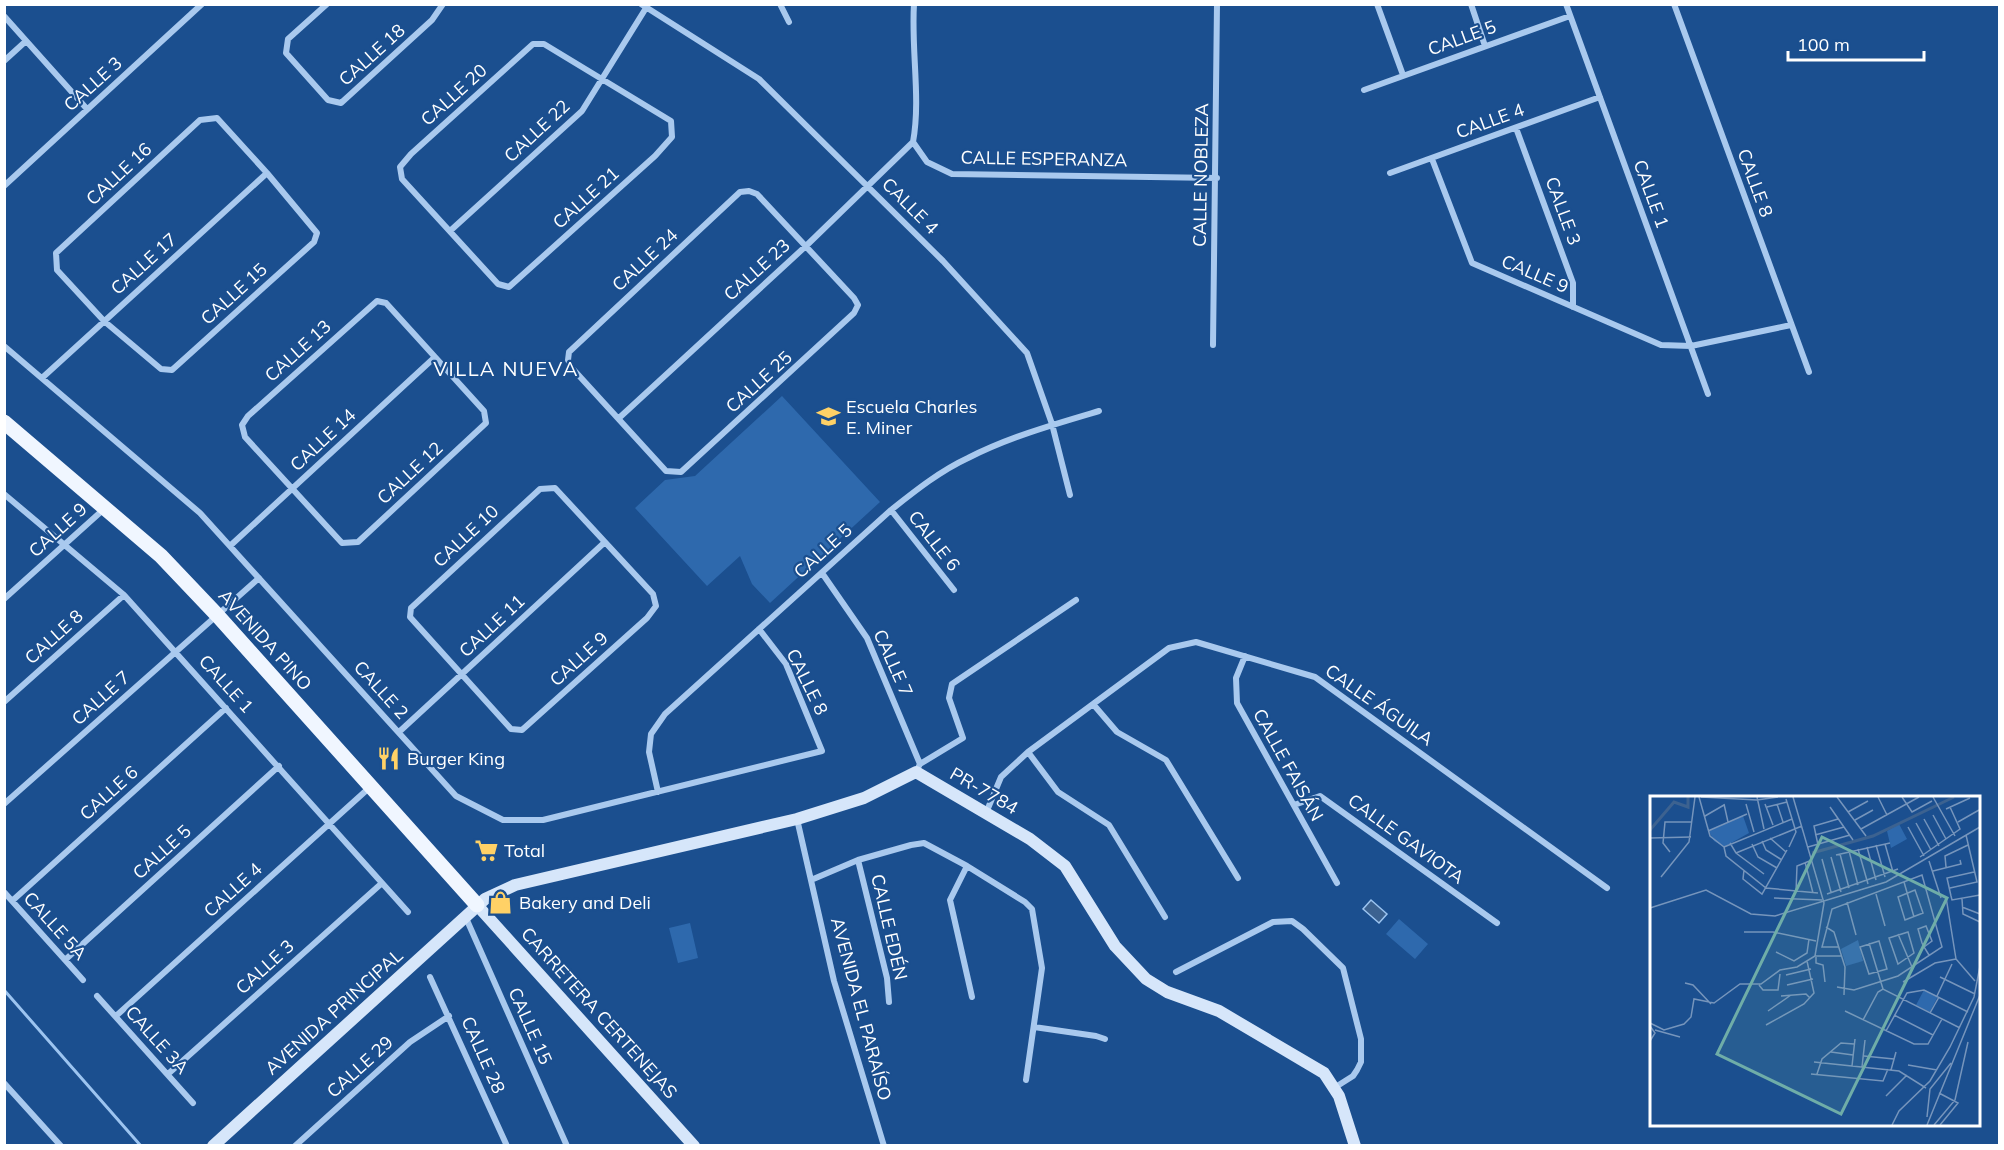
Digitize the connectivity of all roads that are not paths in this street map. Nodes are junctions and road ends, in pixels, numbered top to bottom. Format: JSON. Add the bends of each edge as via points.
{"nodes":[{"id":1,"x":202,"y":4,"type":"edge"},
{"id":2,"x":327,"y":4,"type":"edge"},
{"id":3,"x":443,"y":4,"type":"edge"},
{"id":4,"x":780,"y":4,"type":"edge"},
{"id":5,"x":914,"y":4,"type":"edge"},
{"id":6,"x":1217,"y":4,"type":"edge"},
{"id":7,"x":1377,"y":4,"type":"edge"},
{"id":8,"x":1471,"y":4,"type":"edge"},
{"id":9,"x":1566,"y":4,"type":"edge"},
{"id":10,"x":1674,"y":4,"type":"edge"},
{"id":11,"x":643,"y":6,"type":"edge"},
{"id":12,"x":4,"y":16,"type":"edge"},
{"id":13,"x":1570,"y":16,"type":"junction"},
{"id":14,"x":789,"y":22,"type":"dead end"},
{"id":15,"x":26,"y":41,"type":"junction"},
{"id":16,"x":1485,"y":46,"type":"junction"},
{"id":17,"x":4,"y":61,"type":"edge"},
{"id":18,"x":1403,"y":75,"type":"junction"},
{"id":19,"x":603,"y":80,"type":"junction"},
{"id":20,"x":1364,"y":90,"type":"dead end"},
{"id":21,"x":1600,"y":97,"type":"junction"},
{"id":22,"x":87,"y":108,"type":"junction"},
{"id":23,"x":1516,"y":128,"type":"junction"},
{"id":24,"x":913,"y":142,"type":"junction"},
{"id":25,"x":1432,"y":159,"type":"junction"},
{"id":26,"x":267,"y":173,"type":"junction"},
{"id":27,"x":1390,"y":173,"type":"dead end"},
{"id":28,"x":1216,"y":178,"type":"junction"},
{"id":29,"x":868,"y":185,"type":"junction"},
{"id":30,"x":4,"y":186,"type":"edge"},
{"id":31,"x":450,"y":231,"type":"junction"},
{"id":32,"x":807,"y":245,"type":"junction"},
{"id":33,"x":1573,"y":307,"type":"junction"},
{"id":34,"x":104,"y":321,"type":"junction"},
{"id":35,"x":1791,"y":325,"type":"junction"},
{"id":36,"x":1213,"y":345,"type":"dead end"},
{"id":37,"x":4,"y":346,"type":"edge"},
{"id":38,"x":1691,"y":346,"type":"junction"},
{"id":39,"x":435,"y":357,"type":"junction"},
{"id":40,"x":1809,"y":372,"type":"dead end"},
{"id":41,"x":42,"y":378,"type":"junction"},
{"id":42,"x":1708,"y":394,"type":"dead end"},
{"id":43,"x":1099,"y":411,"type":"dead end"},
{"id":44,"x":619,"y":418,"type":"junction"},
{"id":45,"x":6,"y":424,"type":"edge"},
{"id":46,"x":1052,"y":424,"type":"junction"},
{"id":47,"x":293,"y":488,"type":"junction"},
{"id":48,"x":1070,"y":495,"type":"dead end"},
{"id":49,"x":6,"y":497,"type":"edge"},
{"id":50,"x":106,"y":508,"type":"junction"},
{"id":51,"x":891,"y":510,"type":"junction"},
{"id":52,"x":605,"y":542,"type":"junction"},
{"id":53,"x":65,"y":544,"type":"junction"},
{"id":54,"x":231,"y":545,"type":"junction"},
{"id":55,"x":822,"y":573,"type":"junction"},
{"id":56,"x":259,"y":578,"type":"junction"},
{"id":57,"x":954,"y":590,"type":"dead end"},
{"id":58,"x":124,"y":594,"type":"junction"},
{"id":59,"x":4,"y":599,"type":"edge"},
{"id":60,"x":1076,"y":600,"type":"dead end"},
{"id":61,"x":218,"y":616,"type":"junction"},
{"id":62,"x":759,"y":629,"type":"junction"},
{"id":63,"x":176,"y":651,"type":"junction"},
{"id":64,"x":1245,"y":656,"type":"junction"},
{"id":65,"x":461,"y":675,"type":"junction"},
{"id":66,"x":4,"y":702,"type":"edge"},
{"id":67,"x":1093,"y":704,"type":"junction"},
{"id":68,"x":226,"y":708,"type":"junction"},
{"id":69,"x":399,"y":732,"type":"junction"},
{"id":70,"x":822,"y":751,"type":"joint"},
{"id":71,"x":1028,"y":752,"type":"junction"},
{"id":72,"x":279,"y":766,"type":"junction"},
{"id":73,"x":918,"y":768,"type":"junction"},
{"id":74,"x":371,"y":786,"type":"junction"},
{"id":75,"x":658,"y":792,"type":"junction"},
{"id":76,"x":4,"y":804,"type":"edge"},
{"id":77,"x":1294,"y":806,"type":"junction"},
{"id":78,"x":986,"y":813,"type":"junction"},
{"id":79,"x":797,"y":819,"type":"junction"},
{"id":80,"x":330,"y":823,"type":"junction"},
{"id":81,"x":858,"y":860,"type":"junction"},
{"id":82,"x":967,"y":866,"type":"junction"},
{"id":83,"x":1238,"y":878,"type":"dead end"},
{"id":84,"x":811,"y":880,"type":"junction"},
{"id":85,"x":382,"y":883,"type":"junction"},
{"id":86,"x":1337,"y":883,"type":"dead end"},
{"id":87,"x":1607,"y":888,"type":"dead end"},
{"id":88,"x":4,"y":892,"type":"edge"},
{"id":89,"x":12,"y":901,"type":"junction"},
{"id":90,"x":477,"y":905,"type":"junction"},
{"id":91,"x":408,"y":912,"type":"dead end"},
{"id":92,"x":1166,"y":916,"type":"dead end"},
{"id":93,"x":466,"y":918,"type":"junction"},
{"id":94,"x":1497,"y":923,"type":"dead end"},
{"id":95,"x":65,"y":960,"type":"junction"},
{"id":96,"x":1176,"y":972,"type":"dead end"},
{"id":97,"x":430,"y":977,"type":"dead end"},
{"id":98,"x":82,"y":980,"type":"dead end"},
{"id":99,"x":97,"y":996,"type":"dead end"},
{"id":100,"x":972,"y":997,"type":"dead end"},
{"id":101,"x":889,"y":1002,"type":"dead end"},
{"id":102,"x":116,"y":1016,"type":"junction"},
{"id":103,"x":449,"y":1016,"type":"junction"},
{"id":104,"x":1034,"y":1027,"type":"junction"},
{"id":105,"x":1105,"y":1039,"type":"dead end"},
{"id":106,"x":168,"y":1074,"type":"junction"},
{"id":107,"x":1026,"y":1080,"type":"dead end"},
{"id":108,"x":4,"y":1083,"type":"edge"},
{"id":109,"x":1334,"y":1088,"type":"junction"},
{"id":110,"x":193,"y":1103,"type":"dead end"},
{"id":111,"x":61,"y":1146,"type":"edge"},
{"id":112,"x":213,"y":1146,"type":"edge"},
{"id":113,"x":295,"y":1146,"type":"edge"},
{"id":114,"x":507,"y":1146,"type":"edge"},
{"id":115,"x":567,"y":1146,"type":"edge"},
{"id":116,"x":694,"y":1146,"type":"edge"},
{"id":117,"x":884,"y":1146,"type":"edge"},
{"id":118,"x":1355,"y":1146,"type":"edge"}],
"edges":[{"from":1,"to":22,"type":"street","name":"CALLE 3"},
{"from":2,"to":3,"type":"street","name":"CALLE 18","via":[[288,39],[286,53],[328,100],[341,103],[432,20]]},
{"from":4,"to":14,"type":"street"},
{"from":5,"to":24,"type":"street","via":[[917,121]]},
{"from":6,"to":28,"type":"street","name":"CALLE NOBLEZA"},
{"from":7,"to":18,"type":"street"},
{"from":8,"to":16,"type":"street"},
{"from":9,"to":13,"type":"street","name":"CALLE 1"},
{"from":10,"to":35,"type":"street","name":"CALLE 8"},
{"from":11,"to":19,"type":"street","name":"CALLE 22"},
{"from":11,"to":29,"type":"street","name":"CALLE 4","via":[[759,79]]},
{"from":12,"to":15,"type":"street"},
{"from":13,"to":16,"type":"street","name":"CALLE 5"},
{"from":13,"to":21,"type":"street","name":"CALLE 1"},
{"from":15,"to":17,"type":"street"},
{"from":15,"to":22,"type":"street"},
{"from":16,"to":18,"type":"street","name":"CALLE 5"},
{"from":18,"to":20,"type":"street","name":"CALLE 5"},
{"from":19,"to":31,"type":"street","name":"CALLE 22","via":[[582,111]]},
{"from":19,"to":31,"type":"street","name":"CALLE 20","via":[[544,44],[533,44],[411,154],[400,166],[402,179]]},
{"from":19,"to":31,"type":"street","name":"CALLE 21","via":[[671,122],[672,137],[655,156],[509,287],[498,284]]},
{"from":21,"to":23,"type":"street","name":"CALLE 4"},
{"from":21,"to":38,"type":"street","name":"CALLE 1"},
{"from":22,"to":30,"type":"street","name":"CALLE 3"},
{"from":23,"to":25,"type":"street","name":"CALLE 4"},
{"from":23,"to":33,"type":"street","name":"CALLE 3","via":[[1573,283]]},
{"from":24,"to":28,"type":"street","name":"CALLE ESPERANZA","via":[[927,162],[952,174]]},
{"from":24,"to":29,"type":"street","name":"CALLE 23"},
{"from":25,"to":27,"type":"street","name":"CALLE 4"},
{"from":25,"to":33,"type":"street","name":"CALLE 9","via":[[1472,263]]},
{"from":26,"to":34,"type":"street","name":"CALLE 17"},
{"from":26,"to":34,"type":"street","name":"CALLE 15","via":[[317,233],[314,242],[276,278],[172,370],[161,369]]},
{"from":26,"to":34,"type":"street","name":"CALLE 16","via":[[217,118],[200,120],[56,253],[57,270]]},
{"from":28,"to":36,"type":"street","name":"CALLE NOBLEZA"},
{"from":29,"to":32,"type":"street","name":"CALLE 23"},
{"from":29,"to":46,"type":"street","name":"CALLE 4","via":[[1027,353]]},
{"from":32,"to":44,"type":"street","name":"CALLE 23"},
{"from":32,"to":44,"type":"street","name":"CALLE 25","via":[[858,305],[791,373],[681,472],[666,471]]},
{"from":32,"to":44,"type":"street","name":"CALLE 24","via":[[757,194],[740,192],[568,352],[572,368]]},
{"from":33,"to":38,"type":"street","name":"CALLE 9","via":[[1661,345]]},
{"from":34,"to":41,"type":"street","name":"CALLE 17"},
{"from":35,"to":38,"type":"street","name":"CALLE 9"},
{"from":35,"to":40,"type":"street","name":"CALLE 8"},
{"from":37,"to":41,"type":"street","name":"CALLE 2"},
{"from":38,"to":42,"type":"street","name":"CALLE 1"},
{"from":39,"to":47,"type":"street","name":"CALLE 14"},
{"from":39,"to":47,"type":"street","name":"CALLE 13","via":[[386,303],[377,301],[248,416],[242,425],[245,437]]},
{"from":39,"to":47,"type":"street","name":"CALLE 12","via":[[484,411],[486,423],[367,534],[358,542],[342,543]]},
{"from":41,"to":54,"type":"street","name":"CALLE 2","via":[[200,513]]},
{"from":43,"to":46,"type":"street","name":"CALLE 5"},
{"from":45,"to":50,"type":"main road","name":"AVENIDA PINO"},
{"from":46,"to":48,"type":"street","name":"CALLE 4"},
{"from":46,"to":51,"type":"street","name":"CALLE 5","via":[[968,458],[921,486]]},
{"from":47,"to":54,"type":"street","name":"CALLE 14"},
{"from":49,"to":53,"type":"street","name":"CALLE 1"},
{"from":50,"to":53,"type":"street","name":"CALLE 9"},
{"from":50,"to":61,"type":"main road","name":"AVENIDA PINO","via":[[161,556]]},
{"from":51,"to":55,"type":"street","name":"CALLE 5"},
{"from":51,"to":57,"type":"street","name":"CALLE 6"},
{"from":52,"to":65,"type":"street","name":"CALLE 11"},
{"from":52,"to":65,"type":"street","name":"CALLE 10","via":[[555,488],[540,489],[531,497],[411,608],[410,617]]},
{"from":52,"to":65,"type":"street","name":"CALLE 9","via":[[653,594],[656,606],[647,618],[522,730],[511,729]]},
{"from":53,"to":58,"type":"street","name":"CALLE 1"},
{"from":53,"to":59,"type":"street","name":"CALLE 9"},
{"from":54,"to":56,"type":"street","name":"CALLE 2"},
{"from":55,"to":62,"type":"street","name":"CALLE 5"},
{"from":55,"to":73,"type":"street","name":"CALLE 7","via":[[867,638]]},
{"from":56,"to":61,"type":"street","name":"CALLE 7"},
{"from":56,"to":69,"type":"street","name":"CALLE 2"},
{"from":58,"to":63,"type":"street","name":"CALLE 1"},
{"from":58,"to":66,"type":"street","name":"CALLE 8"},
{"from":60,"to":73,"type":"street","via":[[952,684],[949,698],[963,738]]},
{"from":61,"to":63,"type":"street","name":"CALLE 7"},
{"from":61,"to":74,"type":"main road","name":"AVENIDA PINO"},
{"from":62,"to":70,"type":"street","name":"CALLE 8","via":[[786,664]]},
{"from":62,"to":75,"type":"street","name":"CALLE 5","via":[[664,714],[651,734],[649,752]]},
{"from":63,"to":68,"type":"street","name":"CALLE 1"},
{"from":63,"to":76,"type":"street","name":"CALLE 7"},
{"from":64,"to":67,"type":"street","name":"CALLE ÁGUILA","via":[[1197,642],[1169,648]]},
{"from":64,"to":77,"type":"street","name":"CALLE FAISÁN","via":[[1236,678],[1237,703]]},
{"from":64,"to":87,"type":"street","name":"CALLE ÁGUILA","via":[[1315,677]]},
{"from":65,"to":69,"type":"street","name":"CALLE 11"},
{"from":67,"to":71,"type":"street","name":"CALLE ÁGUILA"},
{"from":67,"to":83,"type":"street","via":[[1117,732],[1167,760]]},
{"from":68,"to":72,"type":"street","name":"CALLE 1"},
{"from":68,"to":89,"type":"street","name":"CALLE 6"},
{"from":69,"to":75,"type":"street","name":"CALLE 2","via":[[456,796],[503,820],[543,820]]},
{"from":70,"to":75,"type":"street","name":"CALLE 2"},
{"from":71,"to":78,"type":"street","name":"CALLE ÁGUILA","via":[[1001,777]]},
{"from":71,"to":92,"type":"street","via":[[1058,792],[1108,825]]},
{"from":72,"to":80,"type":"street","name":"CALLE 1"},
{"from":72,"to":95,"type":"street","name":"CALLE 5"},
{"from":73,"to":78,"type":"street","name":"PR-7784","number":"PR-7784"},
{"from":73,"to":79,"type":"street","via":[[864,798]]},
{"from":74,"to":80,"type":"street","name":"CALLE 4"},
{"from":74,"to":90,"type":"main road","name":"AVENIDA PINO"},
{"from":77,"to":86,"type":"street","name":"CALLE FAISÁN"},
{"from":77,"to":94,"type":"street","name":"CALLE GAVIOTA","via":[[1320,796]]},
{"from":78,"to":109,"type":"street","name":"PR-7784","number":"PR-7784","via":[[1065,866],[1115,946],[1146,979],[1167,992],[1219,1011],[1324,1073]]},
{"from":79,"to":84,"type":"street","name":"AVENIDA EL PARAÍSO"},
{"from":79,"to":90,"type":"street","via":[[515,885]]},
{"from":80,"to":85,"type":"street","name":"CALLE 1"},
{"from":80,"to":102,"type":"street","name":"CALLE 4"},
{"from":81,"to":82,"type":"street","via":[[924,843]]},
{"from":81,"to":84,"type":"street"},
{"from":81,"to":101,"type":"street","name":"CALLE EDÉN","via":[[887,978]]},
{"from":82,"to":100,"type":"street","via":[[950,900]]},
{"from":82,"to":104,"type":"street","via":[[1032,909],[1042,968]]},
{"from":84,"to":117,"type":"street","name":"AVENIDA EL PARAÍSO","via":[[834,981]]},
{"from":85,"to":91,"type":"street","name":"CALLE 1"},
{"from":85,"to":106,"type":"street","name":"CALLE 3"},
{"from":88,"to":89,"type":"street","name":"CALLE 5A"},
{"from":89,"to":95,"type":"street","name":"CALLE 5A"},
{"from":90,"to":93,"type":"street","name":"AVENIDA PRINCIPAL"},
{"from":90,"to":116,"type":"street","name":"CARRETERA CERTENEJAS"},
{"from":93,"to":112,"type":"street","name":"AVENIDA PRINCIPAL"},
{"from":93,"to":115,"type":"street","name":"CALLE 15"},
{"from":95,"to":98,"type":"street","name":"CALLE 5A"},
{"from":96,"to":109,"type":"street","via":[[1273,922],[1292,921],[1303,928],[1343,968],[1362,1039],[1358,1070]]},
{"from":97,"to":103,"type":"street","name":"CALLE 28"},
{"from":99,"to":102,"type":"street","name":"CALLE 3A"},
{"from":102,"to":106,"type":"street","name":"CALLE 3A"},
{"from":103,"to":113,"type":"street","name":"CALLE 29","via":[[410,1041]]},
{"from":103,"to":114,"type":"street","name":"CALLE 28"},
{"from":104,"to":105,"type":"street"},
{"from":104,"to":107,"type":"street"},
{"from":106,"to":110,"type":"street","name":"CALLE 3A"},
{"from":108,"to":111,"type":"street"},
{"from":109,"to":118,"type":"street","name":"PR-7784","number":"PR-7784"}]}
